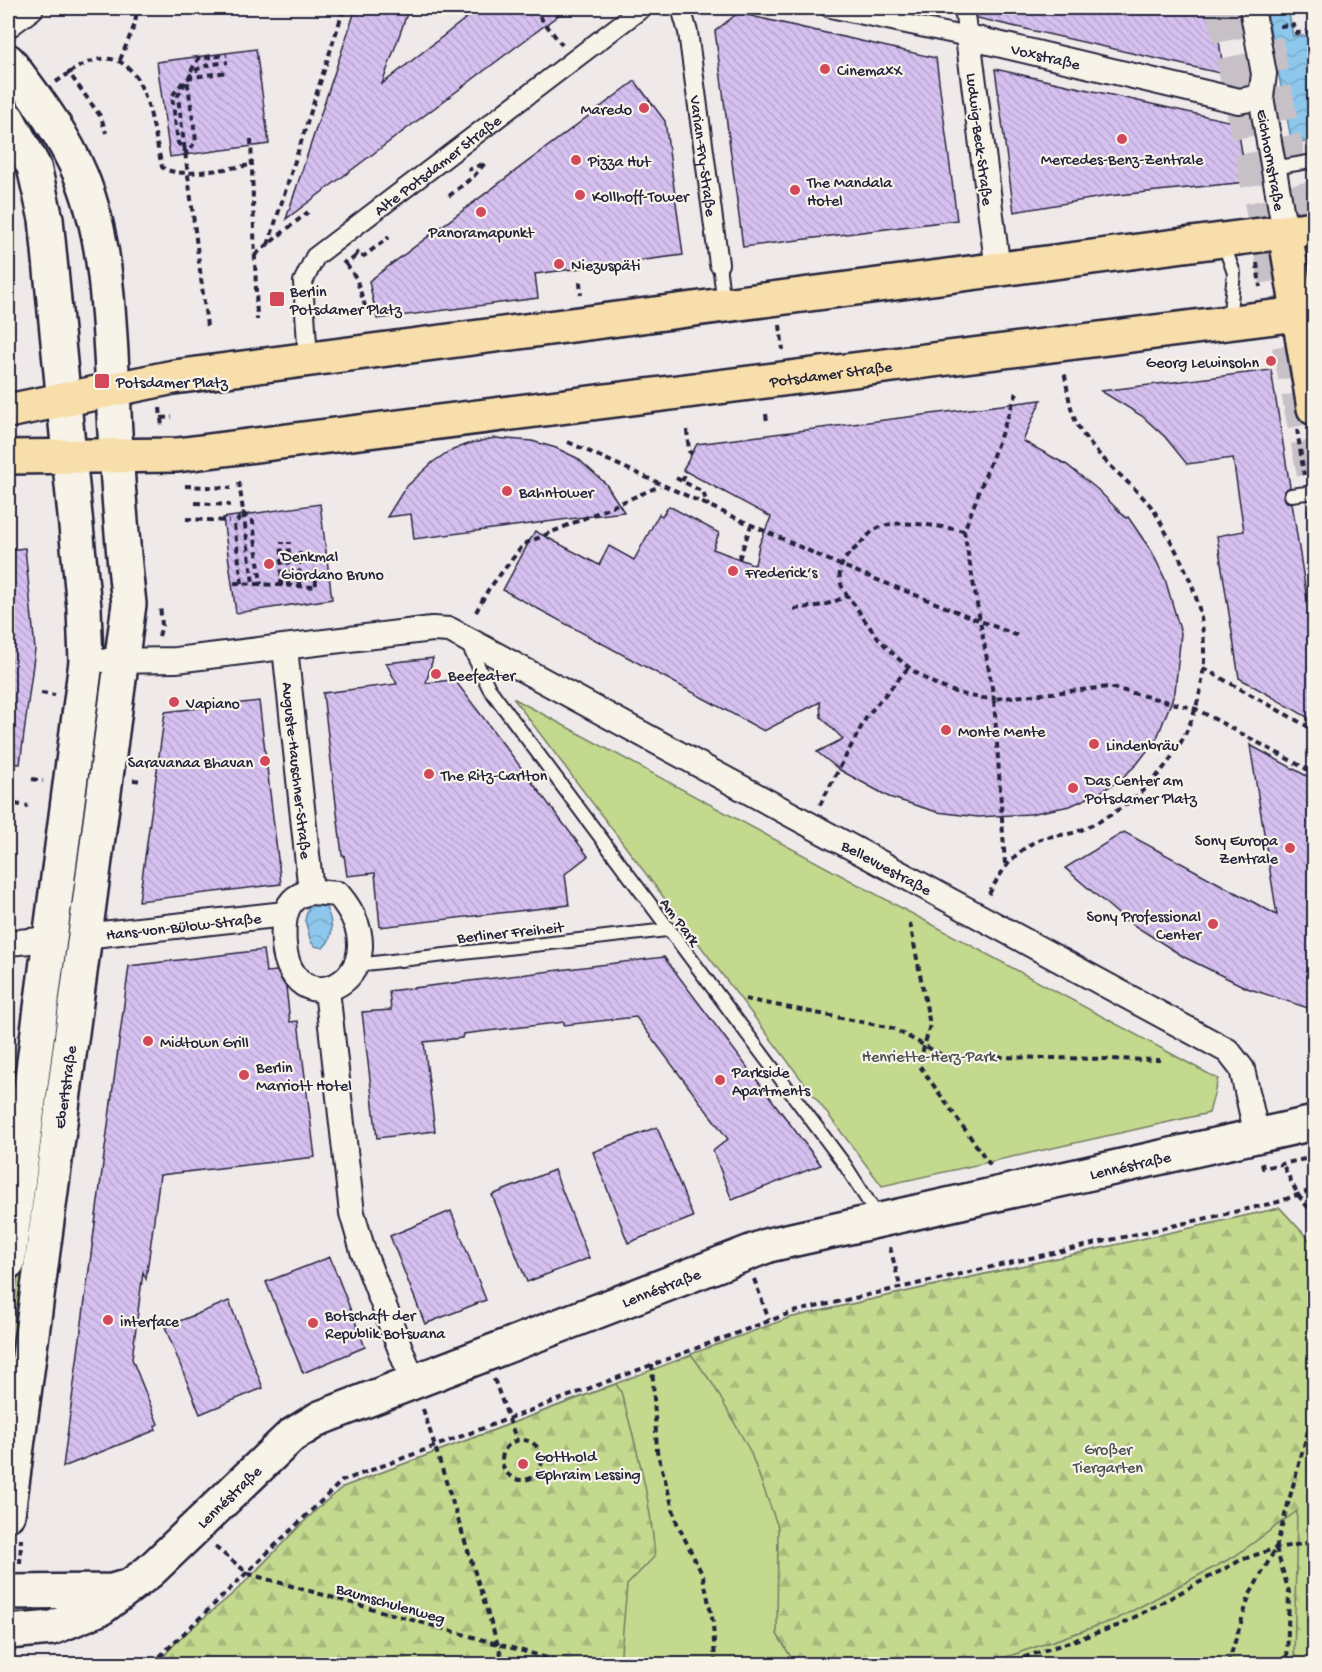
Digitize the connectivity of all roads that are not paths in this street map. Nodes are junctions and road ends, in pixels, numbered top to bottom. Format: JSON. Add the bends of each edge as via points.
{"nodes":[{"id":1,"x":31,"y":8,"type":"edge"},
{"id":2,"x":642,"y":8,"type":"edge"},
{"id":3,"x":681,"y":8,"type":"edge"},
{"id":4,"x":830,"y":8,"type":"edge"},
{"id":5,"x":964,"y":8,"type":"edge"},
{"id":6,"x":1252,"y":8,"type":"edge"},
{"id":7,"x":8,"y":26,"type":"edge"},
{"id":8,"x":968,"y":38,"type":"junction"},
{"id":9,"x":8,"y":61,"type":"edge"},
{"id":10,"x":1261,"y":97,"type":"junction"},
{"id":11,"x":8,"y":119,"type":"edge"},
{"id":12,"x":1314,"y":161,"type":"edge"},
{"id":13,"x":1274,"y":168,"type":"junction"},
{"id":14,"x":1300,"y":230,"type":"edge"},
{"id":15,"x":1223,"y":241,"type":"junction"},
{"id":16,"x":1314,"y":260,"type":"edge"},
{"id":17,"x":719,"y":264,"type":"joint"},
{"id":18,"x":999,"y":270,"type":"junction"},
{"id":19,"x":724,"y":305,"type":"junction"},
{"id":20,"x":1307,"y":313,"type":"edge"},
{"id":21,"x":1229,"y":322,"type":"junction"},
{"id":22,"x":308,"y":359,"type":"junction"},
{"id":23,"x":112,"y":388,"type":"junction"},
{"id":24,"x":64,"y":399,"type":"junction"},
{"id":25,"x":8,"y":411,"type":"edge"},
{"id":26,"x":1305,"y":413,"type":"edge"},
{"id":27,"x":69,"y":456,"type":"junction"},
{"id":28,"x":8,"y":457,"type":"edge"},
{"id":29,"x":116,"y":457,"type":"junction"},
{"id":30,"x":1311,"y":492,"type":"edge"},
{"id":31,"x":1291,"y":495,"type":"dead end"},
{"id":32,"x":464,"y":637,"type":"junction"},
{"id":33,"x":285,"y":648,"type":"junction"},
{"id":34,"x":121,"y":661,"type":"junction"},
{"id":35,"x":86,"y":662,"type":"junction"},
{"id":36,"x":311,"y":892,"type":"junction"},
{"id":37,"x":285,"y":914,"type":"junction"},
{"id":38,"x":667,"y":930,"type":"junction"},
{"id":39,"x":84,"y":936,"type":"junction"},
{"id":40,"x":51,"y":939,"type":"junction"},
{"id":41,"x":8,"y":943,"type":"edge"},
{"id":42,"x":356,"y":965,"type":"junction"},
{"id":43,"x":327,"y":990,"type":"junction"},
{"id":44,"x":1314,"y":1123,"type":"edge"},
{"id":45,"x":1259,"y":1148,"type":"junction"},
{"id":46,"x":884,"y":1229,"type":"junction"},
{"id":47,"x":8,"y":1262,"type":"edge"},
{"id":48,"x":417,"y":1394,"type":"junction"},
{"id":49,"x":8,"y":1514,"type":"edge"},
{"id":50,"x":133,"y":1584,"type":"junction"},
{"id":51,"x":8,"y":1592,"type":"edge"},
{"id":52,"x":8,"y":1632,"type":"edge"}],
"edges":[{"from":1,"to":7,"type":"street"},
{"from":2,"to":22,"type":"street","name":"Alte Potsdamer Straße","via":[[315,257],[303,282]]},
{"from":3,"to":17,"type":"street","name":"Varian-Fry-Straße","via":[[688,32]]},
{"from":4,"to":8,"type":"street","name":"Voxstraße"},
{"from":5,"to":8,"type":"street","name":"Ludwig-Beck-Straße"},
{"from":6,"to":10,"type":"street","name":"Eichhornstraße","via":[[1264,74]]},
{"from":8,"to":10,"type":"street","name":"Voxstraße","via":[[1239,100]]},
{"from":8,"to":18,"type":"street","name":"Ludwig-Beck-Straße"},
{"from":9,"to":23,"type":"main road","via":[[64,140],[87,194],[99,238]]},
{"from":10,"to":13,"type":"street","name":"Eichhornstraße"},
{"from":11,"to":24,"type":"main road","via":[[28,153],[43,199]]},
{"from":12,"to":13,"type":"lane"},
{"from":13,"to":14,"type":"street","name":"Eichhornstraße"},
{"from":14,"to":15,"type":"main road"},
{"from":14,"to":16,"type":"main road"},
{"from":14,"to":20,"type":"main road","name":"Eichhornstraße"},
{"from":15,"to":18,"type":"main road"},
{"from":15,"to":21,"type":"lane","via":[[1234,273]]},
{"from":17,"to":19,"type":"lane","name":"Varian-Fry-Straße"},
{"from":18,"to":19,"type":"main road"},
{"from":19,"to":22,"type":"main road"},
{"from":20,"to":21,"type":"main road","name":"Potsdamer Straße"},
{"from":20,"to":26,"type":"main road","name":"Eichhornstraße"},
{"from":21,"to":29,"type":"main road","name":"Potsdamer Straße","via":[[177,455]]},
{"from":22,"to":23,"type":"main road"},
{"from":23,"to":24,"type":"main road"},
{"from":23,"to":29,"type":"main road"},
{"from":24,"to":25,"type":"main road"},
{"from":24,"to":27,"type":"main road"},
{"from":27,"to":28,"type":"main road"},
{"from":27,"to":29,"type":"main road"},
{"from":27,"to":35,"type":"main road"},
{"from":29,"to":34,"type":"main road","via":[[129,604]]},
{"from":30,"to":31,"type":"lane"},
{"from":32,"to":33,"type":"street","via":[[450,630],[432,629]]},
{"from":32,"to":38,"type":"lane","name":"Am Park","via":[[489,688]]},
{"from":32,"to":45,"type":"street","name":"Bellevuestraße","via":[[1228,1051],[1242,1069]]},
{"from":33,"to":34,"type":"street","via":[[176,660]]},
{"from":33,"to":36,"type":"street","name":"Auguste-Hauschner-Straße"},
{"from":34,"to":35,"type":"street"},
{"from":34,"to":39,"type":"main road","name":"Ebertstraße"},
{"from":35,"to":40,"type":"main road","name":"Ebertstraße"},
{"from":36,"to":37,"type":"street","via":[[290,902]]},
{"from":36,"to":42,"type":"street","via":[[338,894],[350,910],[357,930]]},
{"from":37,"to":39,"type":"street","name":"Hans-von-Bülow-Straße"},
{"from":37,"to":43,"type":"street","via":[[284,950],[292,971],[306,987]]},
{"from":38,"to":42,"type":"lane","name":"Berliner Freiheit"},
{"from":38,"to":46,"type":"lane","name":"Am Park","via":[[844,1165]]},
{"from":39,"to":40,"type":"main road"},
{"from":39,"to":49,"type":"main road","name":"Ebertstraße"},
{"from":40,"to":41,"type":"street"},
{"from":40,"to":47,"type":"main road","name":"Ebertstraße"},
{"from":42,"to":43,"type":"street","via":[[347,981]]},
{"from":43,"to":48,"type":"street","via":[[352,1213]]},
{"from":44,"to":45,"type":"main road","name":"Lennéstraße"},
{"from":45,"to":46,"type":"main road","name":"Lennéstraße"},
{"from":46,"to":48,"type":"main road","name":"Lennéstraße","via":[[751,1251]]},
{"from":48,"to":50,"type":"main road","name":"Lennéstraße","via":[[302,1428]]},
{"from":50,"to":51,"type":"main road","name":"Lennéstraße","via":[[111,1591]]},
{"from":50,"to":52,"type":"main road","name":"Lennéstraße","via":[[101,1608],[69,1623]]}]}
